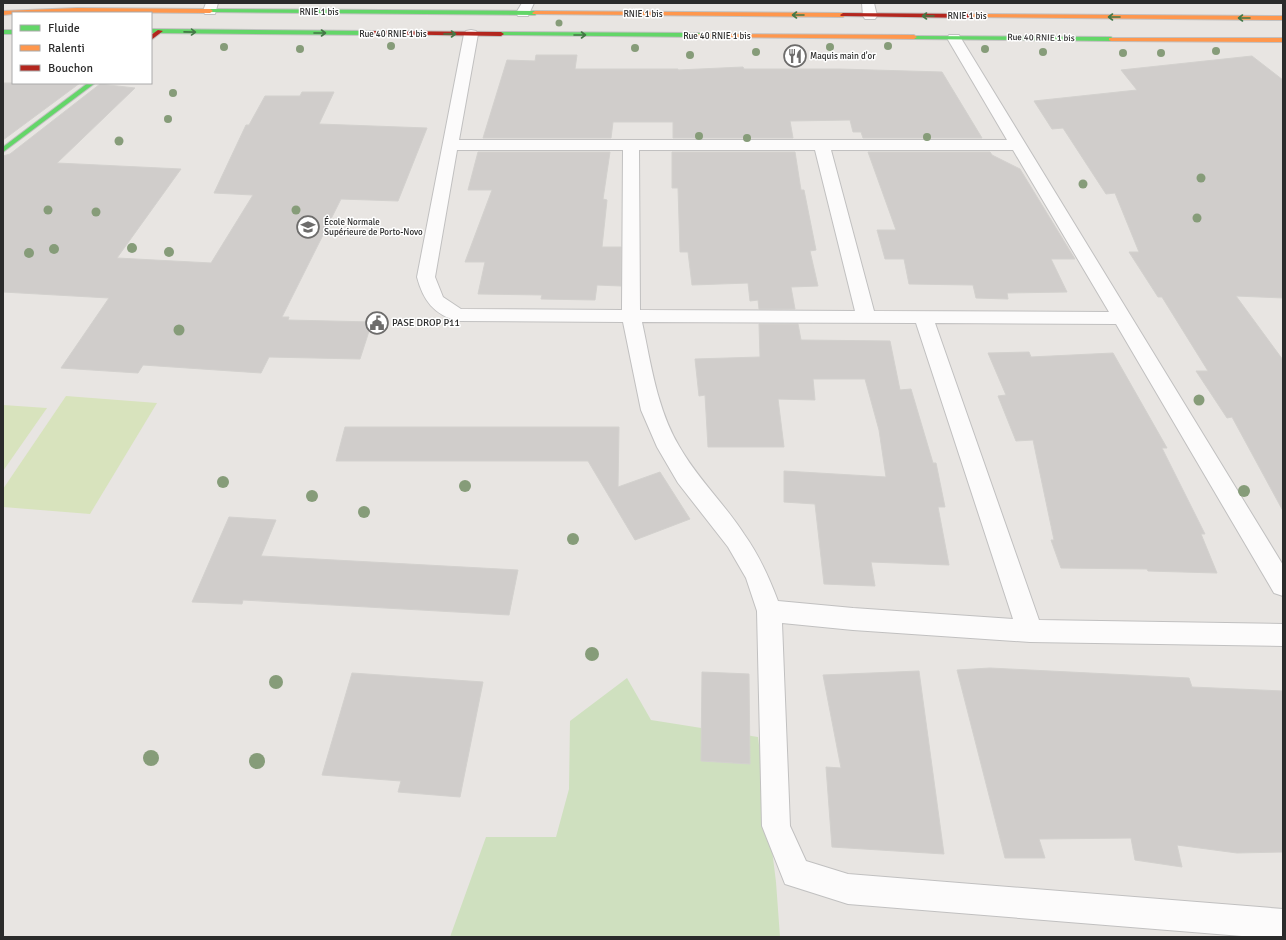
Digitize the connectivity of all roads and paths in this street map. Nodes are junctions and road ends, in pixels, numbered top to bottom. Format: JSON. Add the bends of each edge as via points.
{"nodes":[{"id":1,"x":211,"y":7,"type":"edge"},
{"id":2,"x":525,"y":8,"type":"edge"},
{"id":3,"x":869,"y":9,"type":"edge"},
{"id":4,"x":40,"y":12,"type":"edge"},
{"id":5,"x":1283,"y":18,"type":"edge"},
{"id":6,"x":156,"y":31,"type":"edge"},
{"id":7,"x":471,"y":34,"type":"junction"},
{"id":8,"x":954,"y":38,"type":"junction"},
{"id":9,"x":1283,"y":40,"type":"edge"},
{"id":10,"x":91,"y":84,"type":"edge"},
{"id":11,"x":450,"y":145,"type":"junction"},
{"id":12,"x":631,"y":145,"type":"junction"},
{"id":13,"x":822,"y":145,"type":"junction"},
{"id":14,"x":1018,"y":145,"type":"junction"},
{"id":15,"x":3,"y":150,"type":"edge"},
{"id":16,"x":631,"y":316,"type":"junction"},
{"id":17,"x":866,"y":317,"type":"junction"},
{"id":18,"x":923,"y":317,"type":"junction"},
{"id":19,"x":1122,"y":318,"type":"junction"},
{"id":20,"x":1283,"y":586,"type":"edge"},
{"id":21,"x":770,"y":611,"type":"junction"},
{"id":22,"x":1030,"y":631,"type":"junction"},
{"id":23,"x":1283,"y":634,"type":"edge"},
{"id":24,"x":1283,"y":924,"type":"edge"}],
"edges":[{"from":1,"to":2,"type":"main road","name":"RNIE 1 bis"},
{"from":1,"to":4,"type":"main road","name":"RNIE 1 bis"},
{"from":3,"to":2,"type":"main road","name":"RNIE 1 bis","one_way":true},
{"from":5,"to":3,"type":"main road","name":"RNIE 1 bis","one_way":true},
{"from":6,"to":7,"type":"main road","name":"Rue 40 RNIE 1 bis","one_way":true},
{"from":7,"to":8,"type":"main road","name":"Rue 40 RNIE 1 bis","one_way":true},
{"from":7,"to":11,"type":"street"},
{"from":8,"to":9,"type":"main road","name":"Rue 40 RNIE 1 bis"},
{"from":8,"to":14,"type":"street"},
{"from":10,"to":15,"type":"main road"},
{"from":11,"to":12,"type":"street"},
{"from":11,"to":16,"type":"street","via":[[426,277],[431,294],[439,306],[458,315]]},
{"from":12,"to":13,"type":"street"},
{"from":12,"to":16,"type":"street"},
{"from":13,"to":14,"type":"street"},
{"from":13,"to":17,"type":"street"},
{"from":14,"to":19,"type":"street"},
{"from":16,"to":17,"type":"street"},
{"from":16,"to":21,"type":"street","via":[[651,410],[668,447],[686,477],[736,540],[757,576]]},
{"from":17,"to":18,"type":"street"},
{"from":18,"to":19,"type":"street"},
{"from":18,"to":22,"type":"street"},
{"from":19,"to":20,"type":"street"},
{"from":21,"to":22,"type":"street"},
{"from":21,"to":24,"type":"street","via":[[776,826],[796,873],[848,889]]},
{"from":22,"to":23,"type":"street"}]}
